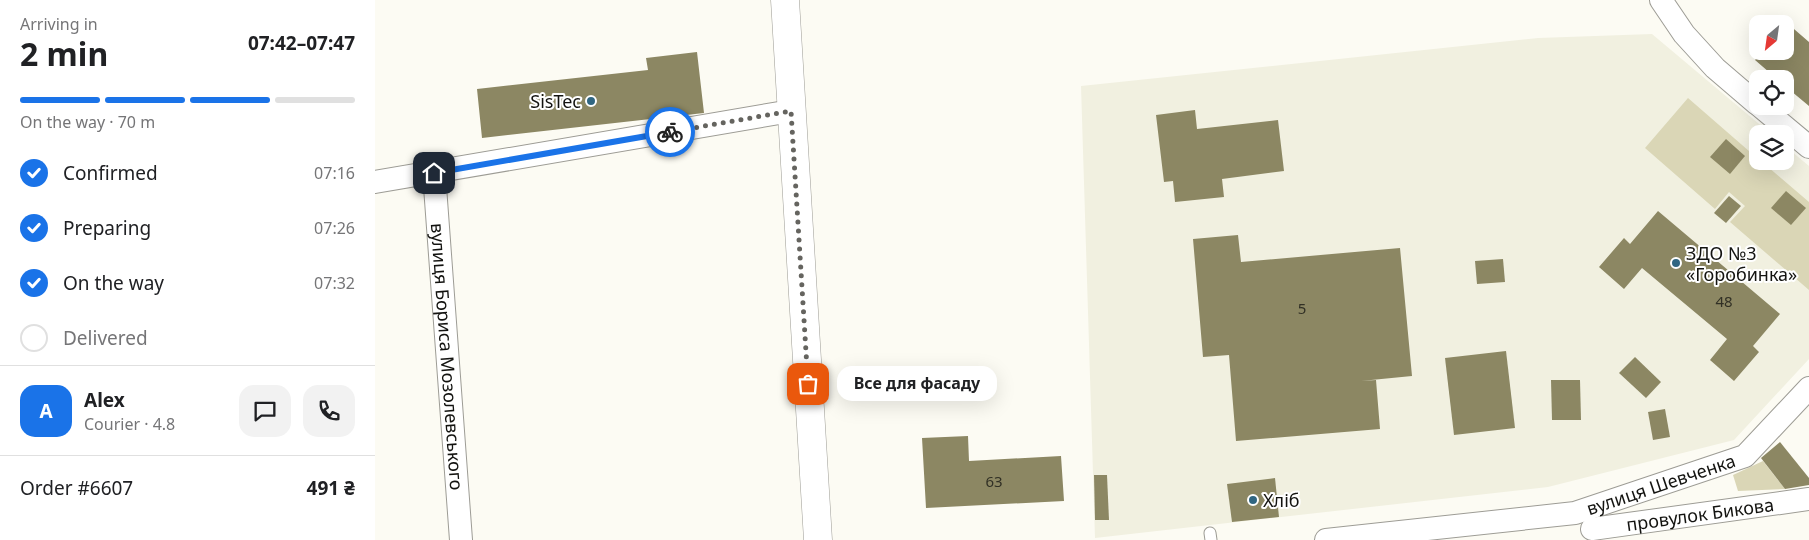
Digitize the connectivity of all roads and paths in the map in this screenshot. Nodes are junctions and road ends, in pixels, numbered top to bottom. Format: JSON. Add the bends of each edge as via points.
{"nodes":[{"id":1,"x":785,"y":0,"type":"edge"},
{"id":2,"x":1661,"y":0,"type":"edge"},
{"id":3,"x":1749,"y":97,"type":"edge"},
{"id":4,"x":791,"y":111,"type":"junction"},
{"id":5,"x":1771,"y":115,"type":"edge"},
{"id":6,"x":1809,"y":147,"type":"edge"},
{"id":7,"x":434,"y":173,"type":"junction"},
{"id":8,"x":375,"y":182,"type":"edge"},
{"id":9,"x":1809,"y":388,"type":"edge"},
{"id":10,"x":1809,"y":499,"type":"edge"},
{"id":11,"x":1575,"y":513,"type":"junction"},
{"id":12,"x":1598,"y":534,"type":"edge"},
{"id":13,"x":461,"y":540,"type":"edge"},
{"id":14,"x":818,"y":540,"type":"edge"},
{"id":15,"x":1326,"y":540,"type":"edge"}],
"edges":[{"from":1,"to":4,"type":"main road"},
{"from":2,"to":3,"type":"street","via":[[1690,41],[1715,68]]},
{"from":4,"to":7,"type":"street"},
{"from":4,"to":14,"type":"main road"},
{"from":5,"to":6,"type":"street"},
{"from":7,"to":8,"type":"street"},
{"from":7,"to":13,"type":"street","name":"вулиця Бориса Мозолевського"},
{"from":9,"to":11,"type":"street","name":"вулиця Шевченка","via":[[1745,456]]},
{"from":10,"to":12,"type":"street","name":"провулок Бикова"},
{"from":11,"to":12,"type":"street"},
{"from":11,"to":15,"type":"street"}]}
